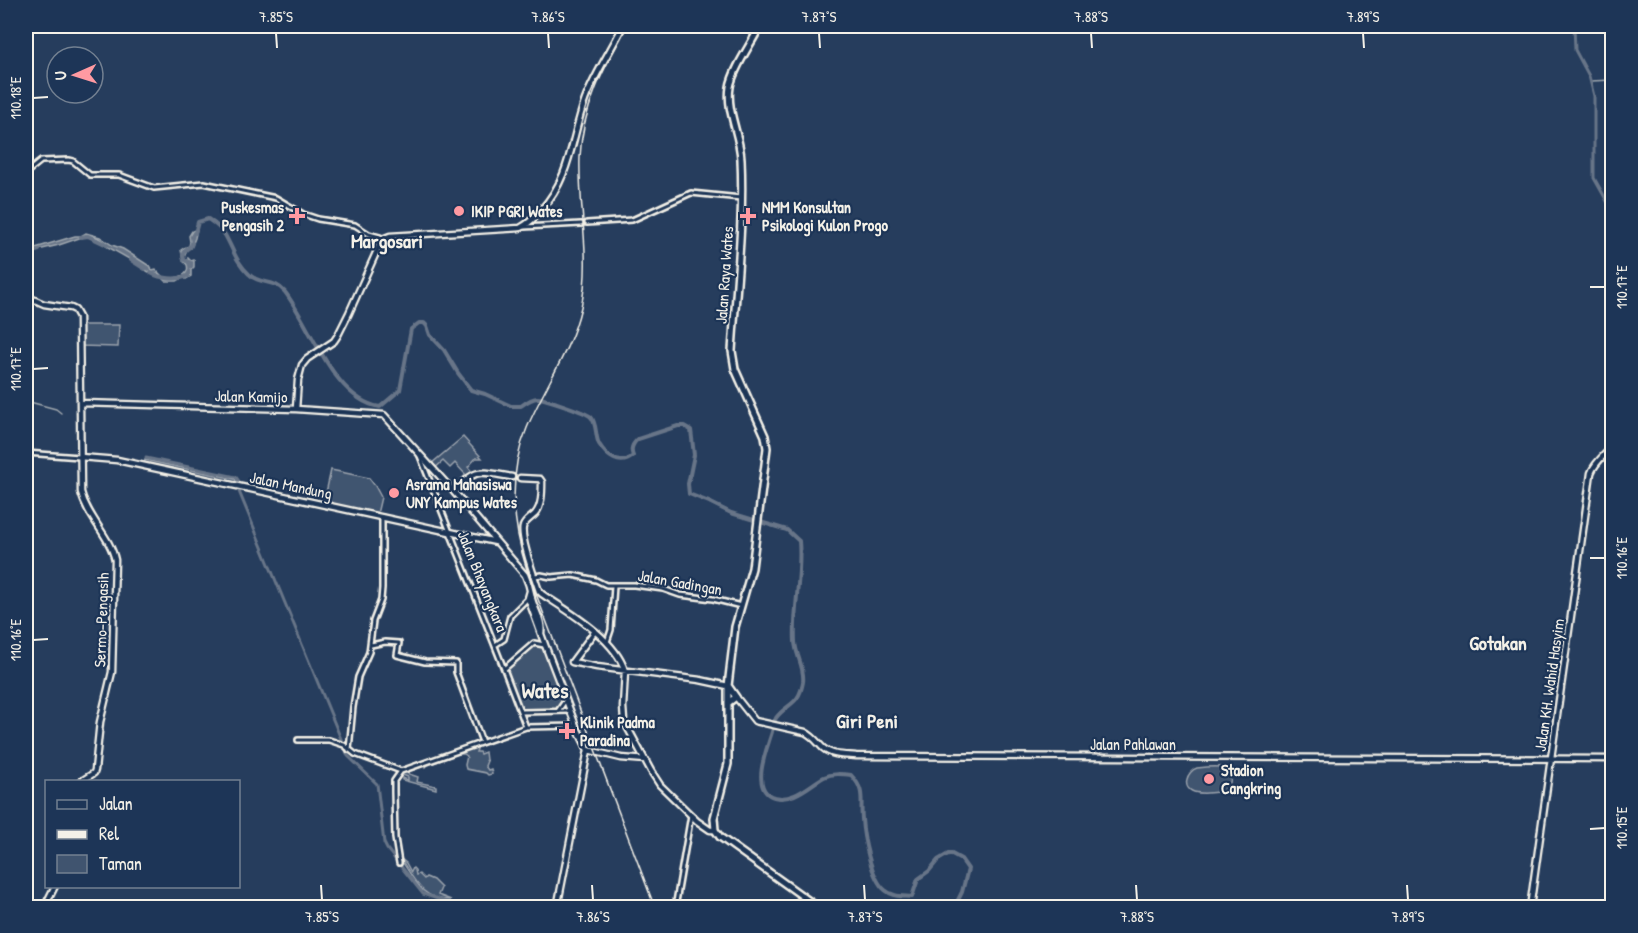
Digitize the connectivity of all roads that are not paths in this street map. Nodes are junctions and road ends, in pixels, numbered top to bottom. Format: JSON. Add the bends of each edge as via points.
{"nodes":[{"id":1,"x":623,"y":26,"type":"edge"},
{"id":2,"x":760,"y":26,"type":"edge"},
{"id":3,"x":26,"y":173,"type":"edge"},
{"id":4,"x":742,"y":198,"type":"junction"},
{"id":5,"x":581,"y":224,"type":"dead end"},
{"id":6,"x":587,"y":224,"type":"dead end"},
{"id":7,"x":528,"y":226,"type":"junction"},
{"id":8,"x":384,"y":240,"type":"junction"},
{"id":9,"x":26,"y":296,"type":"edge"},
{"id":10,"x":81,"y":403,"type":"junction"},
{"id":11,"x":296,"y":409,"type":"junction"},
{"id":12,"x":382,"y":414,"type":"joint"},
{"id":13,"x":1612,"y":447,"type":"edge"},
{"id":14,"x":418,"y":452,"type":"junction"},
{"id":15,"x":26,"y":453,"type":"edge"},
{"id":16,"x":80,"y":458,"type":"junction"},
{"id":17,"x":435,"y":470,"type":"junction"},
{"id":18,"x":428,"y":476,"type":"junction"},
{"id":19,"x":512,"y":477,"type":"dead end"},
{"id":20,"x":520,"y":478,"type":"dead end"},
{"id":21,"x":454,"y":492,"type":"junction"},
{"id":22,"x":382,"y":518,"type":"junction"},
{"id":23,"x":450,"y":532,"type":"junction"},
{"id":24,"x":496,"y":542,"type":"junction"},
{"id":25,"x":535,"y":576,"type":"junction"},
{"id":26,"x":530,"y":586,"type":"junction"},
{"id":27,"x":614,"y":586,"type":"junction"},
{"id":28,"x":528,"y":598,"type":"junction"},
{"id":29,"x":741,"y":606,"type":"junction"},
{"id":30,"x":595,"y":632,"type":"junction"},
{"id":31,"x":541,"y":634,"type":"junction"},
{"id":32,"x":607,"y":642,"type":"junction"},
{"id":33,"x":534,"y":643,"type":"junction"},
{"id":34,"x":371,"y":645,"type":"junction"},
{"id":35,"x":495,"y":645,"type":"junction"},
{"id":36,"x":545,"y":645,"type":"junction"},
{"id":37,"x":504,"y":669,"type":"junction"},
{"id":38,"x":625,"y":671,"type":"junction"},
{"id":39,"x":728,"y":686,"type":"junction"},
{"id":40,"x":736,"y":697,"type":"junction"},
{"id":41,"x":566,"y":699,"type":"junction"},
{"id":42,"x":728,"y":704,"type":"junction"},
{"id":43,"x":558,"y":711,"type":"junction"},
{"id":44,"x":571,"y":711,"type":"junction"},
{"id":45,"x":521,"y":712,"type":"junction"},
{"id":46,"x":576,"y":726,"type":"junction"},
{"id":47,"x":526,"y":727,"type":"junction"},
{"id":48,"x":298,"y":740,"type":"dead end"},
{"id":49,"x":482,"y":742,"type":"junction"},
{"id":50,"x":349,"y":750,"type":"junction"},
{"id":51,"x":587,"y":752,"type":"junction"},
{"id":52,"x":1550,"y":758,"type":"junction"},
{"id":53,"x":1612,"y":759,"type":"edge"},
{"id":54,"x":646,"y":760,"type":"junction"},
{"id":55,"x":401,"y":771,"type":"junction"},
{"id":56,"x":82,"y":780,"type":"edge"},
{"id":57,"x":691,"y":815,"type":"junction"},
{"id":58,"x":715,"y":830,"type":"junction"},
{"id":59,"x":399,"y":863,"type":"dead end"},
{"id":60,"x":54,"y":888,"type":"edge"},
{"id":61,"x":44,"y":908,"type":"edge"},
{"id":62,"x":557,"y":908,"type":"edge"},
{"id":63,"x":675,"y":908,"type":"edge"},
{"id":64,"x":819,"y":908,"type":"edge"},
{"id":65,"x":1530,"y":908,"type":"edge"}],
"edges":[{"from":1,"to":7,"type":"main road","via":[[585,100],[563,176],[552,197]]},
{"from":2,"to":4,"type":"highway","name":"Jalan Raya Wates","via":[[730,85],[741,156]]},
{"from":3,"to":8,"type":"street","via":[[39,162],[69,160],[90,175],[118,176],[154,188],[209,184],[276,198],[303,214],[355,225]]},
{"from":4,"to":6,"type":"street","via":[[691,193],[629,221]]},
{"from":4,"to":29,"type":"highway","name":"Jalan Raya Wates","via":[[732,357],[766,441],[766,458],[751,575]]},
{"from":5,"to":7,"type":"street"},
{"from":7,"to":8,"type":"main road","via":[[390,236]]},
{"from":8,"to":11,"type":"main road","via":[[338,335],[302,365]]},
{"from":9,"to":10,"type":"main road","name":"Sermo-Pengasih","via":[[71,308],[77,314]]},
{"from":10,"to":11,"type":"main road","name":"Jalan Kamijo"},
{"from":10,"to":16,"type":"main road","name":"Sermo-Pengasih"},
{"from":11,"to":12,"type":"main road","name":"Jalan Kamijo"},
{"from":12,"to":14,"type":"main road","name":"Jalan Bhayangkara"},
{"from":13,"to":52,"type":"main road","name":"Jalan KH. Wahid Hasyim","via":[[1593,467]]},
{"from":14,"to":17,"type":"main road"},
{"from":14,"to":18,"type":"street","name":"Jalan Bhayangkara"},
{"from":15,"to":16,"type":"street"},
{"from":16,"to":22,"type":"main road","name":"Jalan Mandung","via":[[117,460]]},
{"from":16,"to":56,"type":"main road","name":"Sermo-Pengasih","via":[[82,497],[115,560],[112,672],[100,722],[95,771]]},
{"from":17,"to":18,"type":"street"},
{"from":17,"to":21,"type":"main road"},
{"from":18,"to":23,"type":"street","name":"Jalan Bhayangkara"},
{"from":19,"to":21,"type":"main road","via":[[475,473]]},
{"from":20,"to":25,"type":"main road","via":[[543,482],[538,510],[522,531]]},
{"from":21,"to":24,"type":"main road"},
{"from":22,"to":23,"type":"main road","name":"Jalan Mandung"},
{"from":22,"to":34,"type":"street","via":[[381,600],[373,621]]},
{"from":23,"to":24,"type":"main road","name":"Jalan Mandung"},
{"from":23,"to":35,"type":"street","name":"Jalan Bhayangkara"},
{"from":24,"to":26,"type":"main road"},
{"from":25,"to":27,"type":"street","name":"Jalan Gadingan","via":[[573,575]]},
{"from":25,"to":30,"type":"main road","via":[[542,594]]},
{"from":26,"to":28,"type":"main road"},
{"from":26,"to":31,"type":"main road"},
{"from":27,"to":29,"type":"street","name":"Jalan Gadingan","via":[[663,589]]},
{"from":27,"to":32,"type":"street"},
{"from":28,"to":31,"type":"main road"},
{"from":28,"to":35,"type":"street","via":[[510,616],[504,639]]},
{"from":29,"to":39,"type":"highway","name":"Jalan Raya Wates"},
{"from":30,"to":32,"type":"main road"},
{"from":30,"to":38,"type":"main road","via":[[572,663]]},
{"from":31,"to":33,"type":"street"},
{"from":31,"to":36,"type":"main road"},
{"from":32,"to":38,"type":"main road"},
{"from":33,"to":36,"type":"street"},
{"from":33,"to":37,"type":"street"},
{"from":34,"to":49,"type":"street","via":[[399,643],[397,655],[425,662],[456,663]]},
{"from":34,"to":50,"type":"street","via":[[358,677]]},
{"from":35,"to":37,"type":"street","name":"Jalan Bhayangkara"},
{"from":36,"to":41,"type":"main road"},
{"from":37,"to":45,"type":"street","name":"Jalan Bhayangkara"},
{"from":38,"to":39,"type":"main road"},
{"from":38,"to":54,"type":"main road","via":[[623,717]]},
{"from":39,"to":40,"type":"highway","name":"Jalan Pahlawan"},
{"from":39,"to":42,"type":"highway","name":"Jalan Raya Wates"},
{"from":40,"to":42,"type":"highway"},
{"from":40,"to":52,"type":"main road","name":"Jalan Pahlawan","via":[[759,722],[809,733],[830,753],[856,756]]},
{"from":41,"to":43,"type":"street"},
{"from":41,"to":44,"type":"main road"},
{"from":42,"to":58,"type":"highway","name":"Jalan Raya Wates","via":[[728,764],[714,818]]},
{"from":43,"to":44,"type":"street"},
{"from":43,"to":45,"type":"street"},
{"from":44,"to":46,"type":"main road"},
{"from":45,"to":47,"type":"street","name":"Jalan Bhayangkara"},
{"from":46,"to":47,"type":"street"},
{"from":46,"to":51,"type":"main road"},
{"from":47,"to":49,"type":"street"},
{"from":48,"to":50,"type":"street","via":[[327,740]]},
{"from":49,"to":55,"type":"street"},
{"from":50,"to":55,"type":"street"},
{"from":51,"to":54,"type":"main road"},
{"from":51,"to":62,"type":"main road"},
{"from":52,"to":53,"type":"main road","name":"Jalan Pahlawan"},
{"from":52,"to":65,"type":"main road","name":"Jalan KH. Wahid Hasyim"},
{"from":54,"to":57,"type":"main road","via":[[656,780]]},
{"from":55,"to":59,"type":"street","via":[[394,781],[393,799]]},
{"from":57,"to":58,"type":"main road"},
{"from":57,"to":63,"type":"street"},
{"from":58,"to":64,"type":"highway","via":[[724,841]]},
{"from":60,"to":61,"type":"main road"}]}
